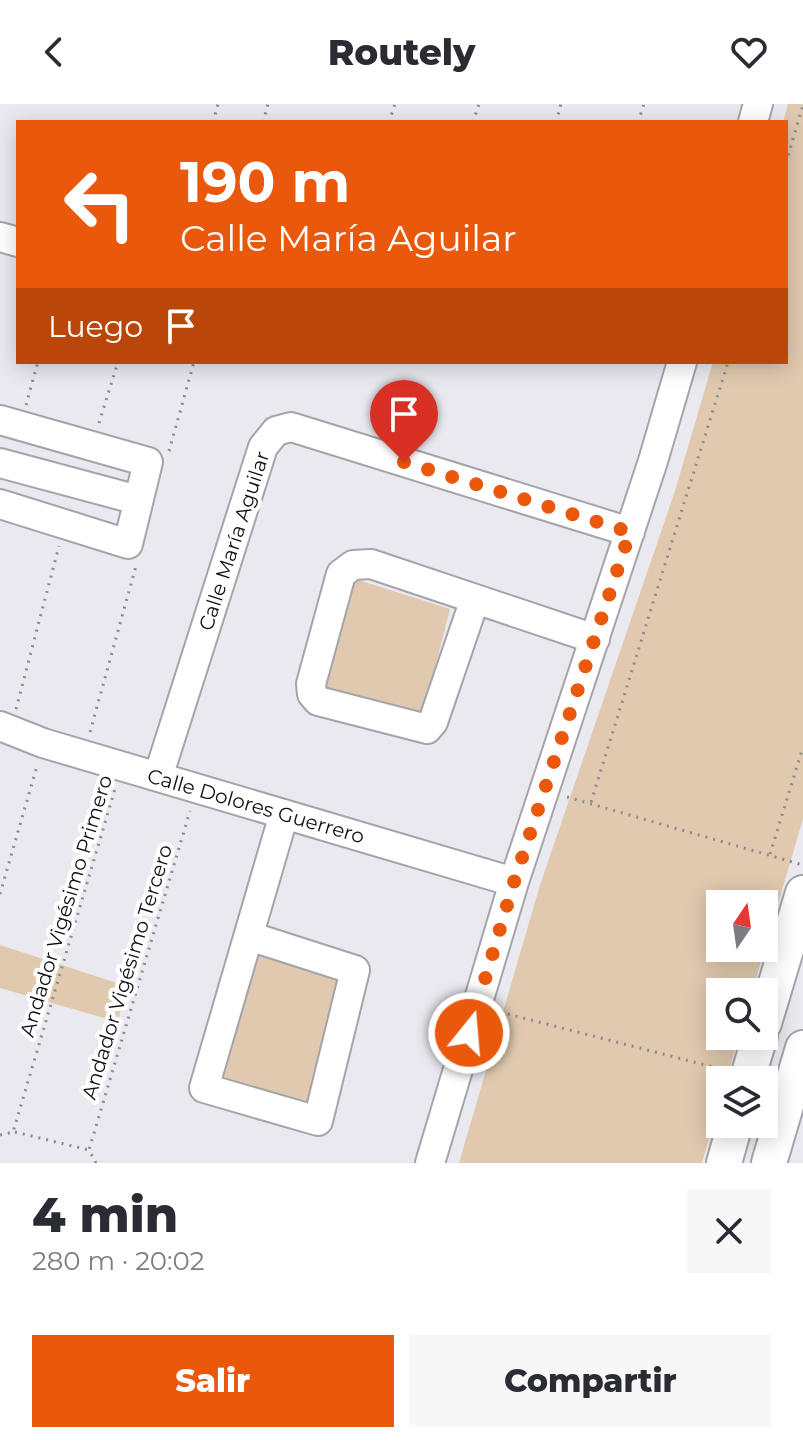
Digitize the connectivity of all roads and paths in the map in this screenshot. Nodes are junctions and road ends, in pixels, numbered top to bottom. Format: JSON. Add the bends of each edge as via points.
{"nodes":[{"id":1,"x":803,"y":105,"type":"edge"},
{"id":2,"x":788,"y":156,"type":"edge"},
{"id":3,"x":37,"y":364,"type":"edge"},
{"id":4,"x":117,"y":364,"type":"edge"},
{"id":5,"x":681,"y":364,"type":"edge"},
{"id":6,"x":727,"y":364,"type":"edge"},
{"id":7,"x":10,"y":423,"type":"edge"},
{"id":8,"x":92,"y":447,"type":"junction"},
{"id":9,"x":0,"y":463,"type":"edge"},
{"id":10,"x":138,"y":500,"type":"junction"},
{"id":11,"x":0,"y":504,"type":"edge"},
{"id":12,"x":66,"y":523,"type":"junction"},
{"id":13,"x":630,"y":532,"type":"junction"},
{"id":14,"x":137,"y":563,"type":"dead end"},
{"id":15,"x":475,"y":599,"type":"junction"},
{"id":16,"x":595,"y":639,"type":"junction"},
{"id":17,"x":5,"y":728,"type":"edge"},
{"id":18,"x":43,"y":743,"type":"junction"},
{"id":19,"x":803,"y":747,"type":"edge"},
{"id":20,"x":83,"y":755,"type":"junction"},
{"id":21,"x":122,"y":766,"type":"junction"},
{"id":22,"x":158,"y":777,"type":"junction"},
{"id":23,"x":197,"y":788,"type":"junction"},
{"id":24,"x":544,"y":792,"type":"junction"},
{"id":25,"x":591,"y":802,"type":"junction"},
{"id":26,"x":284,"y":814,"type":"junction"},
{"id":27,"x":770,"y":854,"type":"junction"},
{"id":28,"x":803,"y":865,"type":"edge"},
{"id":29,"x":514,"y":882,"type":"junction"},
{"id":30,"x":803,"y":893,"type":"edge"},
{"id":31,"x":0,"y":894,"type":"edge"},
{"id":32,"x":249,"y":936,"type":"junction"},
{"id":33,"x":778,"y":978,"type":"edge"},
{"id":34,"x":477,"y":1006,"type":"junction"},
{"id":35,"x":803,"y":1048,"type":"edge"},
{"id":36,"x":706,"y":1067,"type":"edge"},
{"id":37,"x":13,"y":1132,"type":"junction"},
{"id":38,"x":0,"y":1135,"type":"edge"},
{"id":39,"x":731,"y":1138,"type":"edge"},
{"id":40,"x":89,"y":1150,"type":"junction"},
{"id":41,"x":96,"y":1163,"type":"edge"},
{"id":42,"x":430,"y":1163,"type":"edge"},
{"id":43,"x":724,"y":1163,"type":"edge"},
{"id":44,"x":769,"y":1163,"type":"edge"}],
"edges":[{"from":1,"to":2,"type":"path"},
{"from":3,"to":7,"type":"path"},
{"from":4,"to":8,"type":"path"},
{"from":5,"to":13,"type":"street"},
{"from":6,"to":25,"type":"path"},
{"from":7,"to":8,"type":"street"},
{"from":8,"to":10,"type":"street","via":[[148,462]]},
{"from":9,"to":10,"type":"street"},
{"from":10,"to":12,"type":"street","via":[[128,544]]},
{"from":11,"to":12,"type":"street"},
{"from":12,"to":17,"type":"path"},
{"from":13,"to":16,"type":"street"},
{"from":13,"to":22,"type":"street","name":"Calle María Aguilar","via":[[291,427],[276,431],[263,447]]},
{"from":14,"to":20,"type":"path"},
{"from":15,"to":15,"type":"street","via":[[371,564],[353,565],[341,574],[312,694],[318,701],[427,729]]},
{"from":15,"to":16,"type":"street"},
{"from":16,"to":24,"type":"street"},
{"from":17,"to":18,"type":"street","name":"Calle Dolores Guerrero"},
{"from":18,"to":20,"type":"street","name":"Calle Dolores Guerrero"},
{"from":18,"to":31,"type":"path"},
{"from":19,"to":27,"type":"path"},
{"from":20,"to":21,"type":"street","name":"Calle Dolores Guerrero"},
{"from":21,"to":22,"type":"street","name":"Calle Dolores Guerrero"},
{"from":21,"to":37,"type":"path","name":"Andador Vigésimo Primero"},
{"from":22,"to":23,"type":"street","name":"Calle Dolores Guerrero"},
{"from":23,"to":26,"type":"street","name":"Calle Dolores Guerrero"},
{"from":23,"to":40,"type":"path","name":"Andador Vigésimo Tercero"},
{"from":24,"to":25,"type":"path"},
{"from":24,"to":29,"type":"street"},
{"from":25,"to":27,"type":"path"},
{"from":26,"to":29,"type":"street","name":"Calle Dolores Guerrero"},
{"from":26,"to":32,"type":"street"},
{"from":27,"to":28,"type":"path"},
{"from":29,"to":34,"type":"street"},
{"from":30,"to":33,"type":"main road"},
{"from":32,"to":32,"type":"street","via":[[204,1088],[318,1121],[355,970]]},
{"from":34,"to":36,"type":"path"},
{"from":34,"to":42,"type":"street"},
{"from":35,"to":44,"type":"main road"},
{"from":37,"to":38,"type":"path"},
{"from":37,"to":40,"type":"path"},
{"from":39,"to":43,"type":"main road"},
{"from":40,"to":41,"type":"path"}]}
